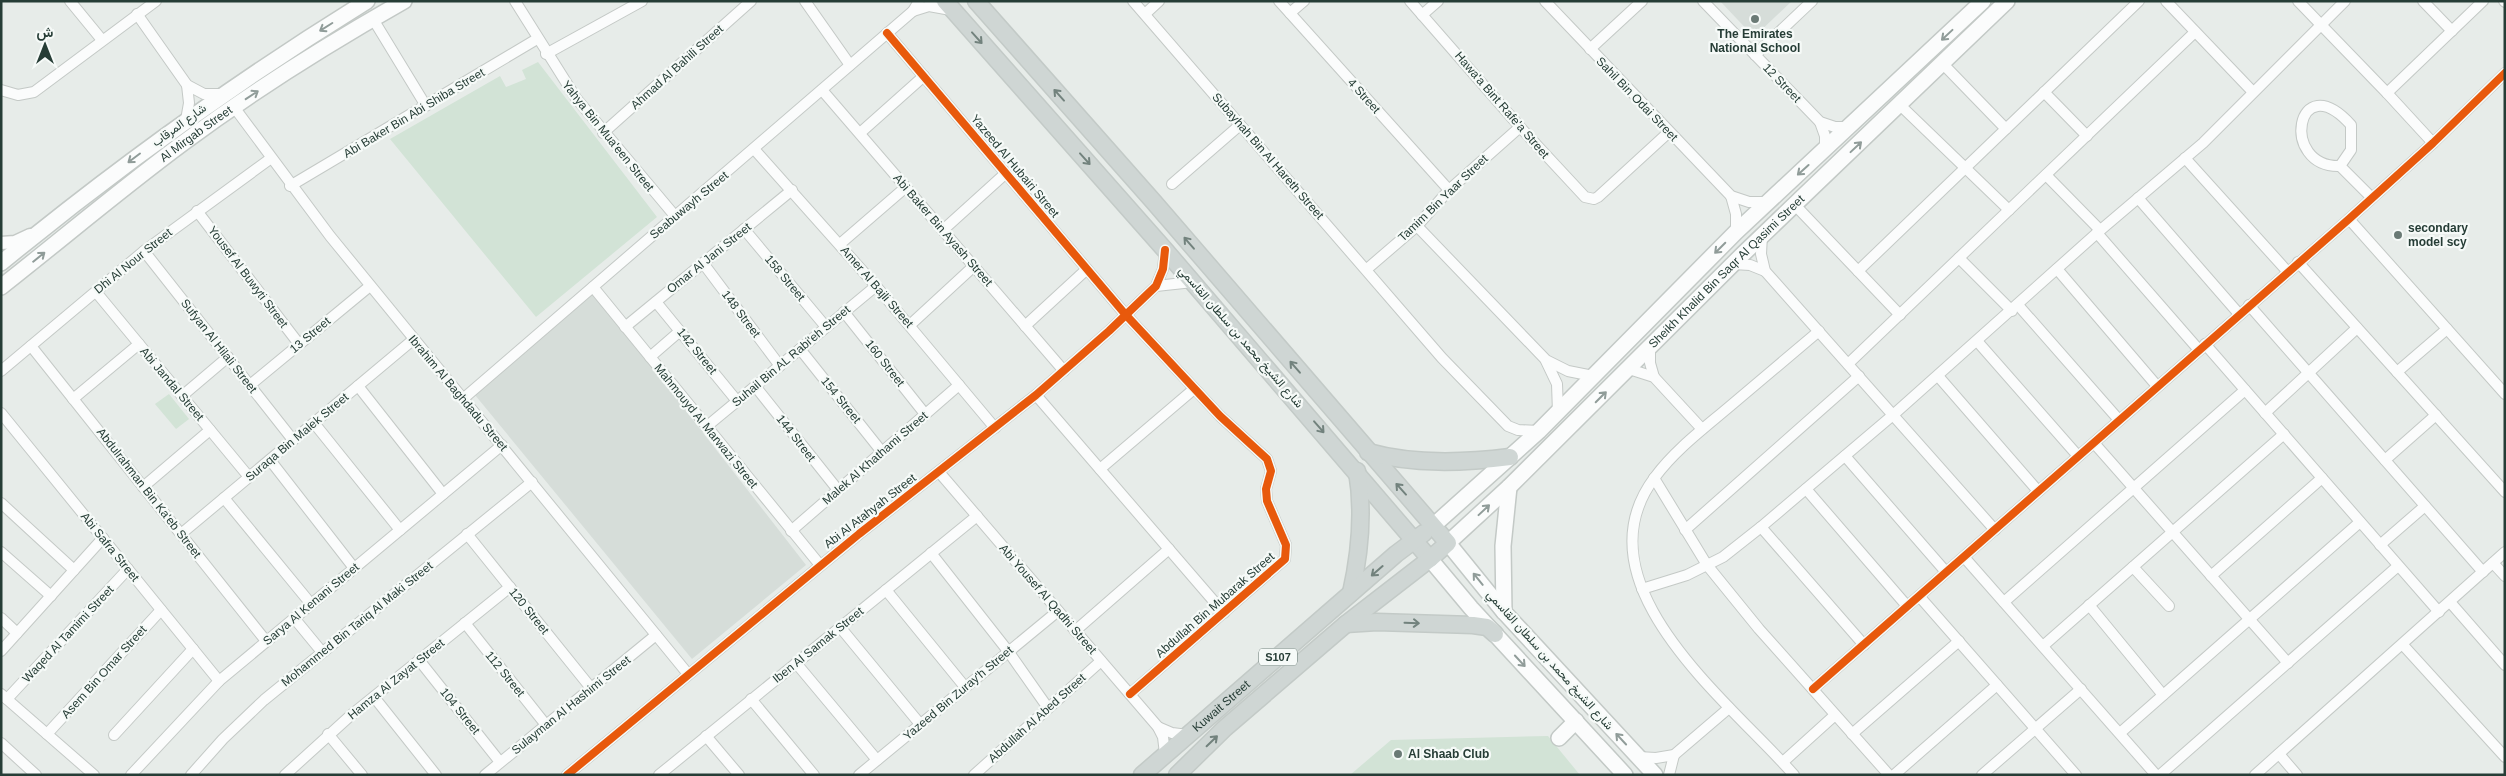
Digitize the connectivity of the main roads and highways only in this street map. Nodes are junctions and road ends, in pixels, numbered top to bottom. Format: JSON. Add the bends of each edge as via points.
{"nodes":[{"id":1,"x":367,"y":1,"type":"edge"},
{"id":2,"x":404,"y":1,"type":"edge"},
{"id":3,"x":976,"y":1,"type":"edge"},
{"id":4,"x":1983,"y":1,"type":"edge"},
{"id":5,"x":2006,"y":1,"type":"edge"},
{"id":6,"x":949,"y":6,"type":"edge"},
{"id":7,"x":1890,"y":89,"type":"junction"},
{"id":8,"x":1882,"y":122,"type":"junction"},
{"id":9,"x":104,"y":180,"type":"junction"},
{"id":10,"x":91,"y":215,"type":"junction"},
{"id":11,"x":1,"y":263,"type":"edge"},
{"id":12,"x":1,"y":287,"type":"edge"},
{"id":13,"x":1368,"y":452,"type":"junction"},
{"id":14,"x":1510,"y":457,"type":"junction"},
{"id":15,"x":1357,"y":471,"type":"junction"},
{"id":16,"x":1509,"y":487,"type":"junction"},
{"id":17,"x":1433,"y":526,"type":"junction"},
{"id":18,"x":1414,"y":540,"type":"junction"},
{"id":19,"x":1448,"y":543,"type":"junction"},
{"id":20,"x":1430,"y":559,"type":"junction"},
{"id":21,"x":1351,"y":593,"type":"junction"},
{"id":22,"x":1504,"y":612,"type":"junction"},
{"id":23,"x":1346,"y":624,"type":"junction"},
{"id":24,"x":1495,"y":634,"type":"junction"},
{"id":25,"x":1576,"y":721,"type":"junction"},
{"id":26,"x":1559,"y":738,"type":"dead end"},
{"id":27,"x":1142,"y":775,"type":"edge"},
{"id":28,"x":1178,"y":775,"type":"edge"},
{"id":29,"x":1625,"y":775,"type":"edge"},
{"id":30,"x":1655,"y":775,"type":"edge"}],
"edges":[{"from":1,"to":9,"type":"main road","name":"شارع المرقاب","one_way":true,"via":[[222,94]]},
{"from":10,"to":2,"type":"main road","name":"Al Mirgab Street","one_way":true,"via":[[234,107]]},
{"from":13,"to":3,"type":"main road","name":"شارع الشيخ محمد بن سلطان القاسمي","one_way":true},
{"from":4,"to":7,"type":"main road","name":"Sheikh Khalid Bin Saqr Al Qasimi Street","one_way":true},
{"from":5,"to":8,"type":"main road","name":"Sheikh Khalid Bin Saqr Al Qasimi Street"},
{"from":6,"to":15,"type":"main road","name":"شارع الشيخ محمد بن سلطان القاسمي","one_way":true},
{"from":7,"to":8,"type":"main road","via":[[1872,115],[1874,122]]},
{"from":7,"to":14,"type":"main road","name":"Sheikh Khalid Bin Saqr Al Qasimi Street","one_way":true,"via":[[1736,232]]},
{"from":16,"to":8,"type":"main road","name":"Sheikh Khalid Bin Saqr Al Qasimi Street","one_way":true,"via":[[1762,235]]},
{"from":9,"to":10,"type":"main road","via":[[108,191]]},
{"from":9,"to":11,"type":"main road","name":"شارع المرقاب"},
{"from":12,"to":10,"type":"main road","name":"Al Mirgab Street","one_way":true},
{"from":13,"to":14,"type":"main road","via":[[1392,459],[1419,461]]},
{"from":17,"to":13,"type":"main road","name":"شارع الشيخ محمد بن سلطان القاسمي","one_way":true},
{"from":14,"to":17,"type":"main road","name":"Sheikh Khalid Bin Saqr Al Qasimi Street"},
{"from":15,"to":18,"type":"main road","name":"شارع الشيخ محمد بن سلطان القاسمي"},
{"from":15,"to":21,"type":"main road","via":[[1361,513]]},
{"from":19,"to":16,"type":"main road","name":"Sheikh Khalid Bin Saqr Al Qasimi Street","one_way":true},
{"from":16,"to":22,"type":"main road","via":[[1504,546]]},
{"from":17,"to":18,"type":"main road","name":"Kuwait Street"},
{"from":17,"to":19,"type":"main road","name":"شارع الشيخ محمد بن سلطان القاسمي"},
{"from":18,"to":20,"type":"main road","name":"شارع الشيخ محمد بن سلطان القاسمي"},
{"from":18,"to":21,"type":"main road","name":"Kuwait Street","number":"S107","one_way":true},
{"from":19,"to":20,"type":"main road","name":"Kuwait Street"},
{"from":22,"to":19,"type":"main road","name":"شارع الشيخ محمد بن سلطان القاسمي","one_way":true},
{"from":20,"to":23,"type":"main road","name":"Kuwait Street","number":"S107"},
{"from":20,"to":24,"type":"main road","name":"شارع الشيخ محمد بن سلطان القاسمي"},
{"from":21,"to":27,"type":"main road","name":"Kuwait Street","number":"S107"},
{"from":30,"to":22,"type":"main road","name":"شارع الشيخ محمد بن سلطان القاسمي","one_way":true},
{"from":23,"to":24,"type":"main road","one_way":true,"via":[[1466,625],[1487,627]]},
{"from":28,"to":23,"type":"main road","name":"Kuwait Street","number":"S107","one_way":true,"via":[[1225,728]]},
{"from":24,"to":25,"type":"main road","name":"شارع الشيخ محمد بن سلطان القاسمي","one_way":true},
{"from":25,"to":26,"type":"main road"},
{"from":25,"to":29,"type":"main road","name":"شارع الشيخ محمد بن سلطان القاسمي"}]}
